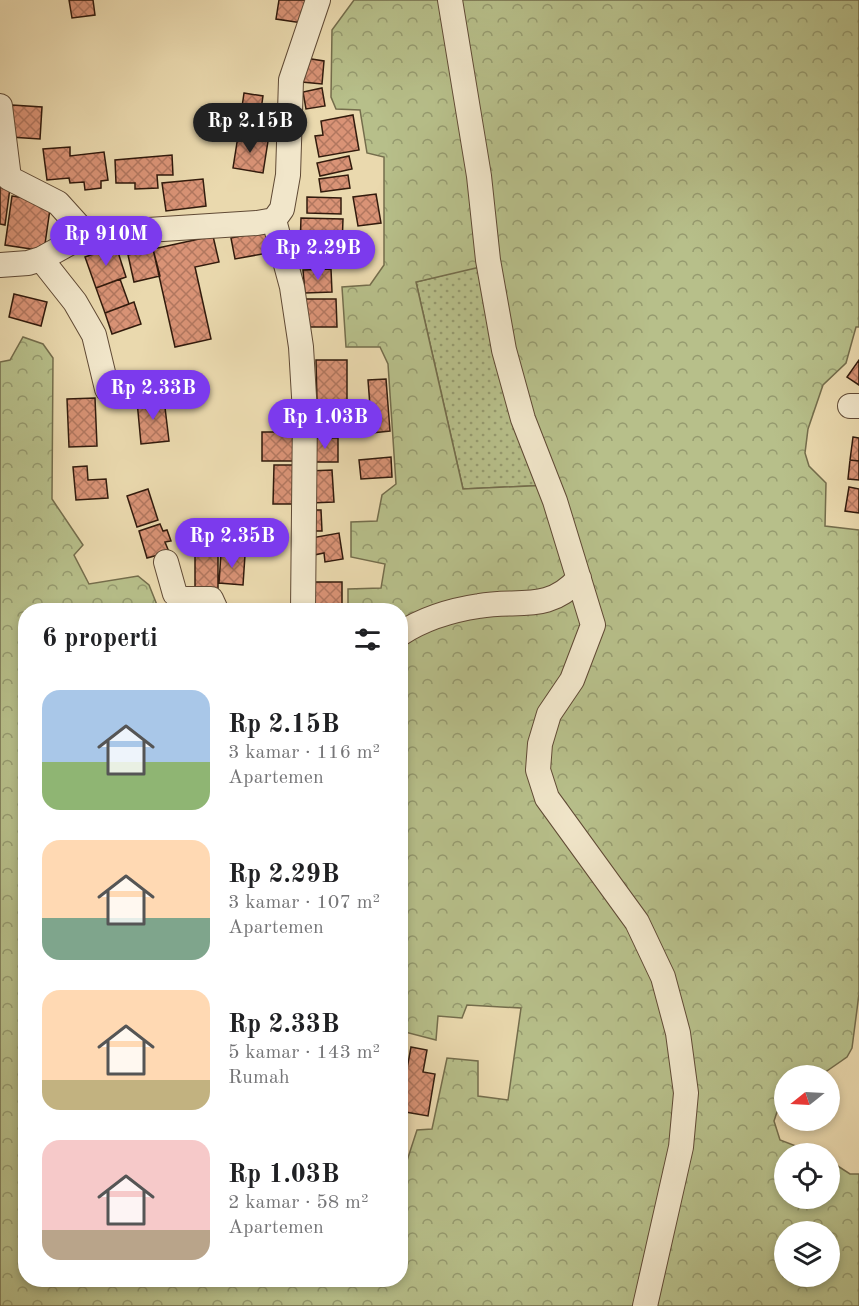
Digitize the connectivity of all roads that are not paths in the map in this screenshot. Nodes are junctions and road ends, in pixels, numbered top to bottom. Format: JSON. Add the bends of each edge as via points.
{"nodes":[{"id":1,"x":318,"y":0,"type":"edge"},
{"id":2,"x":450,"y":0,"type":"edge"},
{"id":3,"x":0,"y":106,"type":"edge"},
{"id":4,"x":274,"y":220,"type":"junction"},
{"id":5,"x":86,"y":234,"type":"junction"},
{"id":6,"x":41,"y":259,"type":"junction"},
{"id":7,"x":0,"y":265,"type":"edge"},
{"id":8,"x":106,"y":389,"type":"dead end"},
{"id":9,"x":166,"y":562,"type":"dead end"},
{"id":10,"x":579,"y":578,"type":"junction"},
{"id":11,"x":213,"y":603,"type":"edge"},
{"id":12,"x":303,"y":603,"type":"edge"},
{"id":13,"x":408,"y":629,"type":"edge"},
{"id":14,"x":645,"y":1306,"type":"edge"}],
"edges":[{"from":1,"to":4,"type":"street","via":[[291,80],[288,175],[282,209]]},
{"from":2,"to":10,"type":"street","via":[[504,350],[523,419]]},
{"from":3,"to":5,"type":"street","via":[[9,178],[58,203]]},
{"from":4,"to":5,"type":"street"},
{"from":4,"to":12,"type":"street","via":[[292,287],[301,347],[305,413]]},
{"from":5,"to":6,"type":"street"},
{"from":6,"to":7,"type":"street"},
{"from":6,"to":8,"type":"street","via":[[75,302],[94,335]]},
{"from":9,"to":11,"type":"street","via":[[175,594],[182,599],[211,599]]},
{"from":10,"to":13,"type":"street","via":[[566,593],[527,604],[480,605],[418,622]]},
{"from":10,"to":14,"type":"street","via":[[593,625],[572,680],[549,714],[537,770],[547,798],[637,922],[663,977],[678,1033],[686,1094],[681,1148]]}]}
